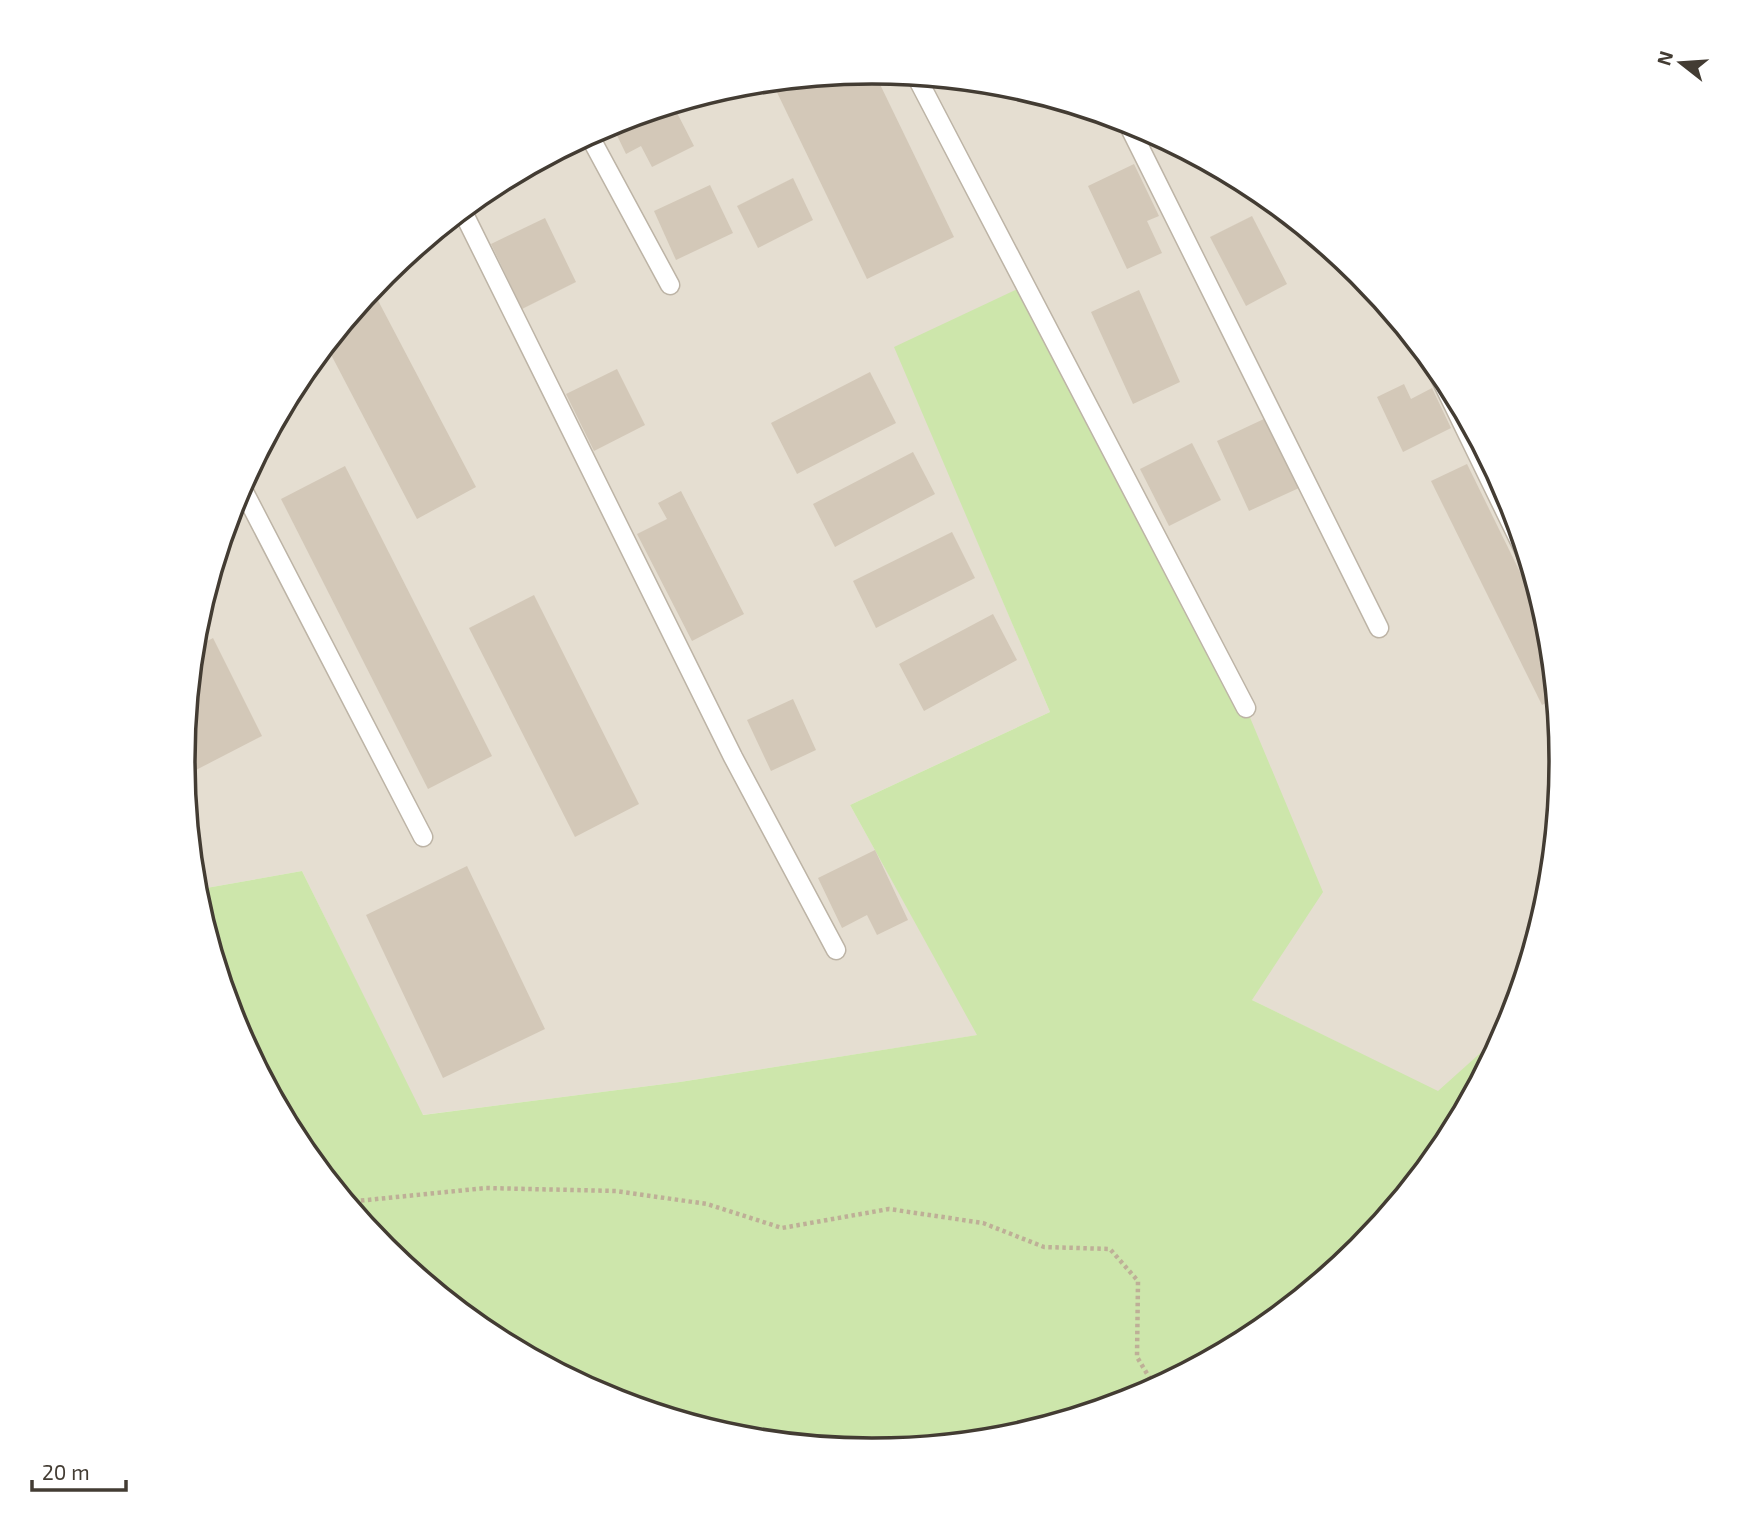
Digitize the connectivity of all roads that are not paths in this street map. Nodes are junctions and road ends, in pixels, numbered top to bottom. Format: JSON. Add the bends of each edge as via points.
{"nodes":[{"id":1,"x":921,"y":86,"type":"edge"},
{"id":2,"x":1135,"y":138,"type":"edge"},
{"id":3,"x":594,"y":144,"type":"edge"},
{"id":4,"x":467,"y":219,"type":"edge"},
{"id":5,"x":670,"y":285,"type":"dead end"},
{"id":6,"x":248,"y":500,"type":"edge"},
{"id":7,"x":1379,"y":628,"type":"dead end"},
{"id":8,"x":1246,"y":708,"type":"dead end"},
{"id":9,"x":422,"y":836,"type":"dead end"},
{"id":10,"x":835,"y":950,"type":"dead end"}],
"edges":[{"from":1,"to":8,"type":"lane"},
{"from":2,"to":7,"type":"lane"},
{"from":3,"to":5,"type":"lane"},
{"from":4,"to":10,"type":"lane","via":[[727,745]]},
{"from":6,"to":9,"type":"lane"}]}
